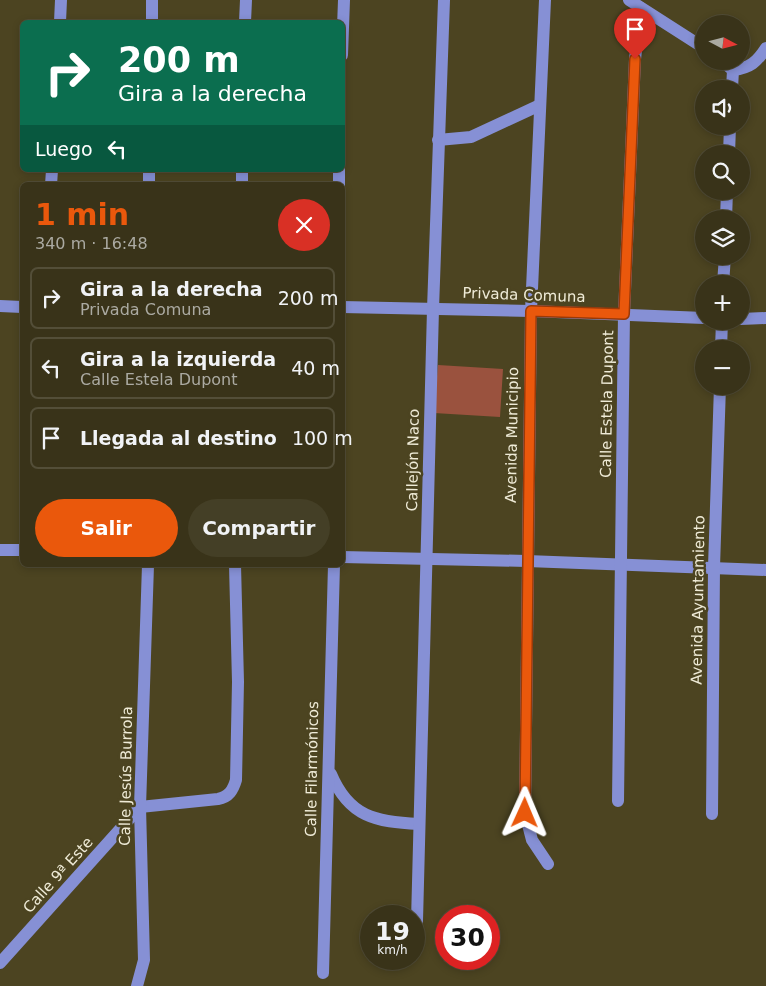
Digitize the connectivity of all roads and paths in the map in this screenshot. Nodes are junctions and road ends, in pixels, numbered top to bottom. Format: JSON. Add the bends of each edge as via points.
{"nodes":[{"id":1,"x":61,"y":0,"type":"edge"},
{"id":2,"x":152,"y":0,"type":"edge"},
{"id":3,"x":246,"y":0,"type":"edge"},
{"id":4,"x":344,"y":0,"type":"edge"},
{"id":5,"x":444,"y":0,"type":"edge"},
{"id":6,"x":545,"y":0,"type":"edge"},
{"id":7,"x":629,"y":0,"type":"edge"},
{"id":8,"x":642,"y":8,"type":"junction"},
{"id":9,"x":60,"y":20,"type":"edge"},
{"id":10,"x":152,"y":20,"type":"edge"},
{"id":11,"x":245,"y":20,"type":"edge"},
{"id":12,"x":343,"y":20,"type":"edge"},
{"id":13,"x":695,"y":42,"type":"edge"},
{"id":14,"x":766,"y":48,"type":"edge"},
{"id":15,"x":750,"y":66,"type":"edge"},
{"id":16,"x":733,"y":70,"type":"edge"},
{"id":17,"x":732,"y":80,"type":"edge"},
{"id":18,"x":540,"y":106,"type":"junction"},
{"id":19,"x":438,"y":140,"type":"junction"},
{"id":20,"x":0,"y":306,"type":"edge"},
{"id":21,"x":20,"y":307,"type":"edge"},
{"id":22,"x":345,"y":308,"type":"edge"},
{"id":23,"x":433,"y":308,"type":"junction"},
{"id":24,"x":531,"y":311,"type":"junction"},
{"id":25,"x":624,"y":314,"type":"junction"},
{"id":26,"x":695,"y":318,"type":"edge"},
{"id":27,"x":766,"y":318,"type":"edge"},
{"id":28,"x":750,"y":319,"type":"edge"},
{"id":29,"x":720,"y":395,"type":"edge"},
{"id":30,"x":0,"y":550,"type":"edge"},
{"id":31,"x":20,"y":550,"type":"edge"},
{"id":32,"x":345,"y":557,"type":"edge"},
{"id":33,"x":427,"y":559,"type":"junction"},
{"id":34,"x":527,"y":561,"type":"junction"},
{"id":35,"x":620,"y":564,"type":"junction"},
{"id":36,"x":148,"y":567,"type":"edge"},
{"id":37,"x":236,"y":567,"type":"edge"},
{"id":38,"x":334,"y":567,"type":"edge"},
{"id":39,"x":714,"y":567,"type":"junction"},
{"id":40,"x":766,"y":570,"type":"edge"},
{"id":41,"x":329,"y":769,"type":"junction"},
{"id":42,"x":618,"y":801,"type":"dead end"},
{"id":43,"x":140,"y":808,"type":"junction"},
{"id":44,"x":712,"y":814,"type":"dead end"},
{"id":45,"x":420,"y":824,"type":"junction"},
{"id":46,"x":548,"y":864,"type":"dead end"},
{"id":47,"x":417,"y":905,"type":"edge"},
{"id":48,"x":0,"y":963,"type":"edge"},
{"id":49,"x":324,"y":973,"type":"dead end"},
{"id":50,"x":137,"y":986,"type":"edge"}],
"edges":[{"from":1,"to":9,"type":"street"},
{"from":2,"to":10,"type":"street"},
{"from":3,"to":11,"type":"street"},
{"from":4,"to":12,"type":"street"},
{"from":5,"to":19,"type":"street","name":"Callejón Naco"},
{"from":6,"to":18,"type":"street","name":"Avenida Municipio"},
{"from":7,"to":8,"type":"street"},
{"from":8,"to":13,"type":"street"},
{"from":8,"to":25,"type":"street","name":"Calle Estela Dupont","via":[[635,59]]},
{"from":14,"to":15,"type":"street"},
{"from":16,"to":17,"type":"street"},
{"from":18,"to":19,"type":"street","via":[[471,137]]},
{"from":18,"to":24,"type":"street","name":"Avenida Municipio"},
{"from":19,"to":23,"type":"street","name":"Callejón Naco"},
{"from":20,"to":21,"type":"street"},
{"from":22,"to":23,"type":"street","name":"Privada Comuna"},
{"from":23,"to":24,"type":"street","name":"Privada Comuna"},
{"from":23,"to":33,"type":"street","name":"Callejón Naco"},
{"from":24,"to":25,"type":"street","name":"Privada Comuna"},
{"from":24,"to":34,"type":"street","name":"Avenida Municipio"},
{"from":25,"to":26,"type":"street","name":"Privada Comuna"},
{"from":25,"to":35,"type":"street","name":"Calle Estela Dupont"},
{"from":27,"to":28,"type":"street"},
{"from":29,"to":39,"type":"street","name":"Avenida Ayuntamiento"},
{"from":30,"to":31,"type":"street"},
{"from":32,"to":33,"type":"street"},
{"from":33,"to":34,"type":"street"},
{"from":33,"to":45,"type":"street","name":"Callejón Naco"},
{"from":34,"to":35,"type":"street"},
{"from":34,"to":46,"type":"street","name":"Avenida Municipio","via":[[525,813],[532,840]]},
{"from":35,"to":39,"type":"street"},
{"from":35,"to":42,"type":"street","name":"Calle Estela Dupont"},
{"from":36,"to":43,"type":"street","name":"Calle Jesús Burrola"},
{"from":37,"to":43,"type":"street","via":[[236,780],[230,793],[218,800]]},
{"from":38,"to":41,"type":"street","name":"Calle Filarmónicos"},
{"from":39,"to":40,"type":"street"},
{"from":39,"to":44,"type":"street","name":"Avenida Ayuntamiento"},
{"from":41,"to":45,"type":"street","via":[[337,789],[349,804],[362,813],[378,820]]},
{"from":41,"to":49,"type":"street","name":"Calle Filarmónicos"},
{"from":43,"to":48,"type":"street","name":"Calle 9ª Este"},
{"from":43,"to":50,"type":"street","name":"Calle Jesús Burrola","via":[[144,960]]},
{"from":45,"to":47,"type":"street","name":"Callejón Naco"}]}
